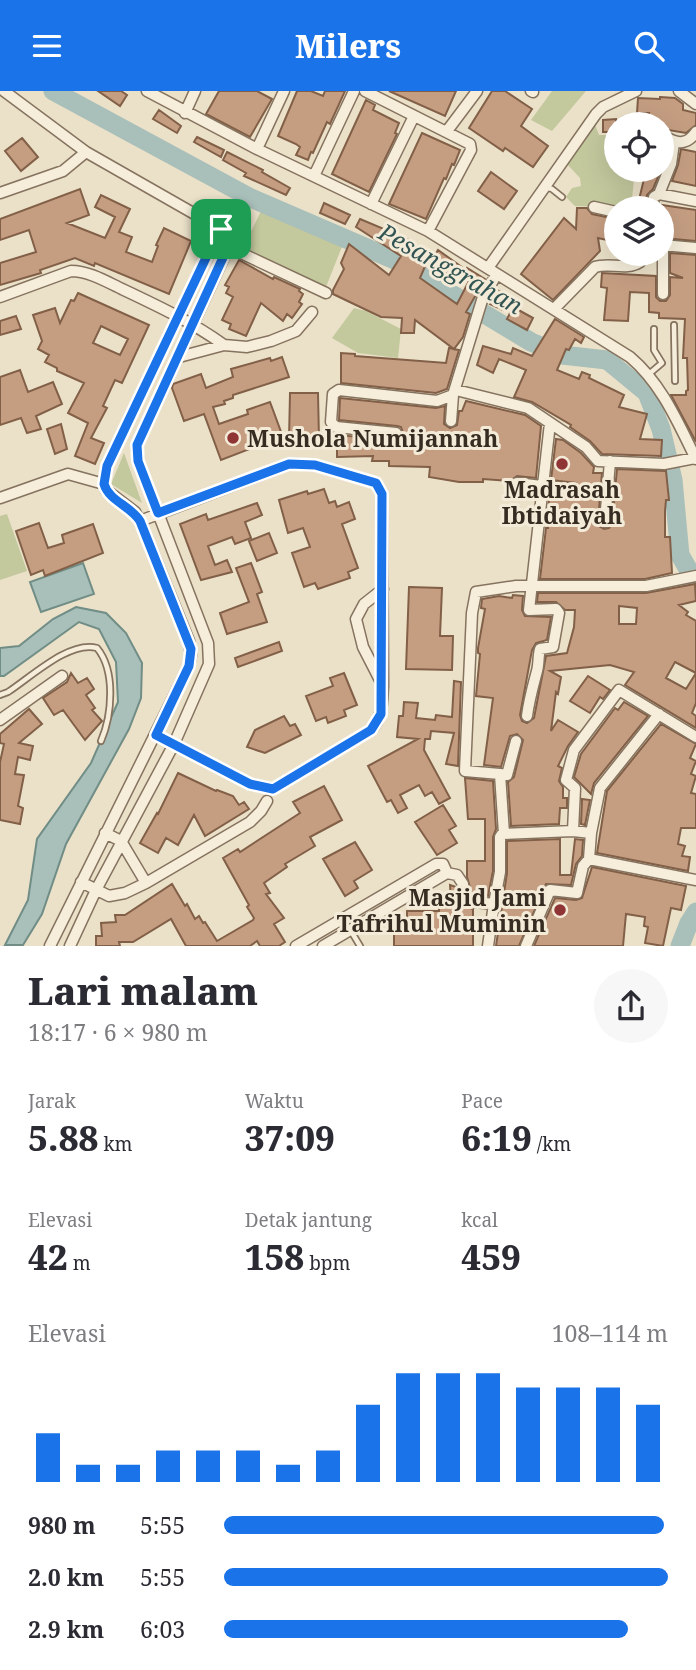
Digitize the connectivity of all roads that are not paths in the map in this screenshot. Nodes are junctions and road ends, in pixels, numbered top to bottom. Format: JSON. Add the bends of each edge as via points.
{"nodes":[{"id":1,"x":4,"y":91,"type":"edge"},
{"id":2,"x":147,"y":91,"type":"edge"},
{"id":3,"x":195,"y":91,"type":"edge"},
{"id":4,"x":284,"y":91,"type":"edge"},
{"id":5,"x":354,"y":91,"type":"edge"},
{"id":6,"x":365,"y":91,"type":"edge"},
{"id":7,"x":477,"y":91,"type":"edge"},
{"id":8,"x":636,"y":91,"type":"edge"},
{"id":9,"x":679,"y":91,"type":"edge"},
{"id":10,"x":696,"y":104,"type":"edge"},
{"id":11,"x":185,"y":113,"type":"junction"},
{"id":12,"x":414,"y":116,"type":"junction"},
{"id":13,"x":447,"y":131,"type":"junction"},
{"id":14,"x":696,"y":132,"type":"edge"},
{"id":15,"x":257,"y":149,"type":"junction"},
{"id":16,"x":86,"y":152,"type":"junction"},
{"id":17,"x":314,"y":176,"type":"junction"},
{"id":18,"x":544,"y":187,"type":"junction"},
{"id":19,"x":0,"y":193,"type":"edge"},
{"id":20,"x":659,"y":194,"type":"junction"},
{"id":21,"x":656,"y":196,"type":"edge"},
{"id":22,"x":562,"y":197,"type":"dead end"},
{"id":23,"x":696,"y":201,"type":"edge"},
{"id":24,"x":371,"y":204,"type":"junction"},
{"id":25,"x":594,"y":207,"type":"dead end"},
{"id":26,"x":604,"y":209,"type":"edge"},
{"id":27,"x":221,"y":229,"type":"junction"},
{"id":28,"x":428,"y":231,"type":"junction"},
{"id":29,"x":214,"y":241,"type":"junction"},
{"id":30,"x":227,"y":246,"type":"junction"},
{"id":31,"x":674,"y":246,"type":"edge"},
{"id":32,"x":696,"y":248,"type":"edge"},
{"id":33,"x":604,"y":265,"type":"edge"},
{"id":34,"x":662,"y":266,"type":"edge"},
{"id":35,"x":493,"y":271,"type":"junction"},
{"id":36,"x":326,"y":293,"type":"dead end"},
{"id":37,"x":663,"y":294,"type":"dead end"},
{"id":38,"x":0,"y":297,"type":"edge"},
{"id":39,"x":555,"y":308,"type":"junction"},
{"id":40,"x":312,"y":313,"type":"dead end"},
{"id":41,"x":179,"y":316,"type":"junction"},
{"id":42,"x":194,"y":324,"type":"junction"},
{"id":43,"x":674,"y":325,"type":"dead end"},
{"id":44,"x":654,"y":329,"type":"dead end"},
{"id":45,"x":224,"y":345,"type":"junction"},
{"id":46,"x":179,"y":357,"type":"junction"},
{"id":47,"x":662,"y":363,"type":"junction"},
{"id":48,"x":675,"y":363,"type":"junction"},
{"id":49,"x":649,"y":375,"type":"junction"},
{"id":50,"x":675,"y":381,"type":"dead end"},
{"id":51,"x":454,"y":393,"type":"junction"},
{"id":52,"x":450,"y":421,"type":"dead end"},
{"id":53,"x":550,"y":423,"type":"junction"},
{"id":54,"x":396,"y":433,"type":"dead end"},
{"id":55,"x":121,"y":439,"type":"junction"},
{"id":56,"x":137,"y":445,"type":"junction"},
{"id":57,"x":692,"y":459,"type":"edge"},
{"id":58,"x":610,"y":461,"type":"junction"},
{"id":59,"x":517,"y":483,"type":"dead end"},
{"id":60,"x":104,"y":484,"type":"junction"},
{"id":61,"x":543,"y":485,"type":"junction"},
{"id":62,"x":574,"y":490,"type":"dead end"},
{"id":63,"x":0,"y":498,"type":"edge"},
{"id":64,"x":158,"y":513,"type":"junction"},
{"id":65,"x":140,"y":521,"type":"junction"},
{"id":66,"x":605,"y":522,"type":"dead end"},
{"id":67,"x":696,"y":576,"type":"edge"},
{"id":68,"x":530,"y":587,"type":"junction"},
{"id":69,"x":383,"y":589,"type":"junction"},
{"id":70,"x":195,"y":609,"type":"junction"},
{"id":71,"x":179,"y":616,"type":"junction"},
{"id":72,"x":62,"y":676,"type":"dead end"},
{"id":73,"x":383,"y":686,"type":"junction"},
{"id":74,"x":0,"y":695,"type":"edge"},
{"id":75,"x":659,"y":714,"type":"junction"},
{"id":76,"x":527,"y":716,"type":"dead end"},
{"id":77,"x":0,"y":720,"type":"edge"},
{"id":78,"x":156,"y":735,"type":"junction"},
{"id":79,"x":696,"y":737,"type":"edge"},
{"id":80,"x":101,"y":740,"type":"dead end"},
{"id":81,"x":516,"y":741,"type":"dead end"},
{"id":82,"x":174,"y":744,"type":"junction"},
{"id":83,"x":500,"y":774,"type":"junction"},
{"id":84,"x":267,"y":801,"type":"dead end"},
{"id":85,"x":573,"y":831,"type":"junction"},
{"id":86,"x":105,"y":832,"type":"junction"},
{"id":87,"x":504,"y":834,"type":"junction"},
{"id":88,"x":591,"y":834,"type":"junction"},
{"id":89,"x":121,"y":841,"type":"junction"},
{"id":90,"x":589,"y":859,"type":"junction"},
{"id":91,"x":447,"y":873,"type":"junction"},
{"id":92,"x":696,"y":880,"type":"edge"},
{"id":93,"x":81,"y":882,"type":"junction"},
{"id":94,"x":146,"y":883,"type":"junction"},
{"id":95,"x":96,"y":890,"type":"junction"},
{"id":96,"x":494,"y":904,"type":"junction"},
{"id":97,"x":350,"y":930,"type":"junction"},
{"id":98,"x":50,"y":946,"type":"edge"},
{"id":99,"x":70,"y":946,"type":"edge"},
{"id":100,"x":296,"y":946,"type":"edge"},
{"id":101,"x":323,"y":946,"type":"edge"},
{"id":102,"x":359,"y":946,"type":"edge"},
{"id":103,"x":488,"y":946,"type":"edge"},
{"id":104,"x":527,"y":946,"type":"edge"}],
"edges":[{"from":1,"to":16,"type":"street"},
{"from":2,"to":11,"type":"street"},
{"from":3,"to":11,"type":"street"},
{"from":4,"to":15,"type":"street"},
{"from":5,"to":17,"type":"street"},
{"from":6,"to":12,"type":"street"},
{"from":7,"to":13,"type":"street"},
{"from":8,"to":18,"type":"street","via":[[596,114]]},
{"from":9,"to":10,"type":"street"},
{"from":11,"to":15,"type":"street"},
{"from":12,"to":13,"type":"street"},
{"from":12,"to":24,"type":"street"},
{"from":13,"to":28,"type":"street","via":[[470,143],[471,150]]},
{"from":14,"to":20,"type":"street","via":[[691,140],[670,140],[671,164]]},
{"from":15,"to":17,"type":"street"},
{"from":16,"to":19,"type":"street","via":[[63,171]]},
{"from":16,"to":27,"type":"street"},
{"from":17,"to":24,"type":"street"},
{"from":18,"to":22,"type":"lane"},
{"from":18,"to":35,"type":"street"},
{"from":20,"to":21,"type":"street"},
{"from":20,"to":23,"type":"street"},
{"from":24,"to":28,"type":"street"},
{"from":25,"to":26,"type":"street"},
{"from":27,"to":29,"type":"street"},
{"from":27,"to":30,"type":"street"},
{"from":28,"to":35,"type":"street"},
{"from":29,"to":30,"type":"street"},
{"from":29,"to":41,"type":"street"},
{"from":30,"to":36,"type":"street"},
{"from":30,"to":42,"type":"street"},
{"from":31,"to":32,"type":"street"},
{"from":33,"to":39,"type":"street","via":[[595,267]]},
{"from":34,"to":37,"type":"street"},
{"from":35,"to":39,"type":"street"},
{"from":35,"to":51,"type":"street"},
{"from":38,"to":41,"type":"street","via":[[77,271]]},
{"from":39,"to":49,"type":"street","via":[[630,357]]},
{"from":40,"to":45,"type":"street","via":[[290,334],[247,347]]},
{"from":41,"to":42,"type":"street"},
{"from":41,"to":55,"type":"street"},
{"from":42,"to":45,"type":"street"},
{"from":42,"to":46,"type":"street"},
{"from":43,"to":48,"type":"lane"},
{"from":44,"to":47,"type":"lane","via":[[654,350]]},
{"from":45,"to":46,"type":"street"},
{"from":46,"to":56,"type":"street"},
{"from":47,"to":48,"type":"lane"},
{"from":47,"to":49,"type":"lane"},
{"from":48,"to":50,"type":"lane"},
{"from":49,"to":57,"type":"street","via":[[673,412]]},
{"from":51,"to":52,"type":"street"},
{"from":51,"to":53,"type":"street","via":[[528,408]]},
{"from":51,"to":54,"type":"street","via":[[437,401],[339,390],[333,394],[331,422],[336,426]]},
{"from":53,"to":58,"type":"street","via":[[586,447],[598,461]]},
{"from":53,"to":61,"type":"street"},
{"from":55,"to":56,"type":"street"},
{"from":55,"to":60,"type":"street","via":[[107,466]]},
{"from":56,"to":64,"type":"street","via":[[138,461]]},
{"from":57,"to":58,"type":"street","via":[[664,464]]},
{"from":58,"to":66,"type":"street"},
{"from":59,"to":61,"type":"street"},
{"from":60,"to":63,"type":"street","via":[[68,474]]},
{"from":60,"to":65,"type":"street"},
{"from":61,"to":62,"type":"street"},
{"from":61,"to":68,"type":"street"},
{"from":64,"to":65,"type":"street"},
{"from":64,"to":69,"type":"street","via":[[289,464],[303,463],[376,483],[381,489]]},
{"from":64,"to":70,"type":"street"},
{"from":65,"to":71,"type":"street"},
{"from":67,"to":68,"type":"street","via":[[646,586]]},
{"from":68,"to":76,"type":"street","via":[[528,610],[556,609],[559,613],[553,647],[538,652]]},
{"from":68,"to":83,"type":"street","via":[[476,591],[473,601],[465,772]]},
{"from":69,"to":73,"type":"street"},
{"from":69,"to":73,"type":"street","via":[[364,604],[356,619],[363,647]]},
{"from":70,"to":71,"type":"street"},
{"from":70,"to":82,"type":"street","via":[[210,659]]},
{"from":71,"to":78,"type":"street","via":[[191,659]]},
{"from":72,"to":77,"type":"street"},
{"from":73,"to":82,"type":"street","via":[[381,714],[371,730],[273,789],[250,784]]},
{"from":74,"to":80,"type":"lane","via":[[67,652],[97,648],[106,664],[108,685],[108,719]]},
{"from":75,"to":79,"type":"street"},
{"from":75,"to":85,"type":"street","via":[[619,690],[574,750],[566,780],[575,788]]},
{"from":75,"to":88,"type":"street","via":[[600,787]]},
{"from":78,"to":82,"type":"street"},
{"from":78,"to":86,"type":"street"},
{"from":81,"to":83,"type":"street","via":[[507,775]]},
{"from":82,"to":89,"type":"street"},
{"from":83,"to":87,"type":"street"},
{"from":84,"to":94,"type":"street","via":[[250,822]]},
{"from":85,"to":87,"type":"street"},
{"from":85,"to":88,"type":"street"},
{"from":86,"to":89,"type":"street"},
{"from":86,"to":93,"type":"street"},
{"from":87,"to":96,"type":"street","via":[[500,837]]},
{"from":88,"to":90,"type":"street"},
{"from":89,"to":94,"type":"street"},
{"from":89,"to":95,"type":"street"},
{"from":90,"to":92,"type":"street"},
{"from":90,"to":104,"type":"street","via":[[577,893],[550,890]]},
{"from":91,"to":96,"type":"street","via":[[457,875],[463,884],[465,901]]},
{"from":91,"to":97,"type":"street"},
{"from":91,"to":100,"type":"street","via":[[443,864],[436,864]]},
{"from":93,"to":95,"type":"street"},
{"from":93,"to":98,"type":"street"},
{"from":94,"to":95,"type":"street","via":[[117,896]]},
{"from":95,"to":99,"type":"street"},
{"from":96,"to":103,"type":"street"},
{"from":97,"to":101,"type":"street"},
{"from":97,"to":102,"type":"lane"}]}
